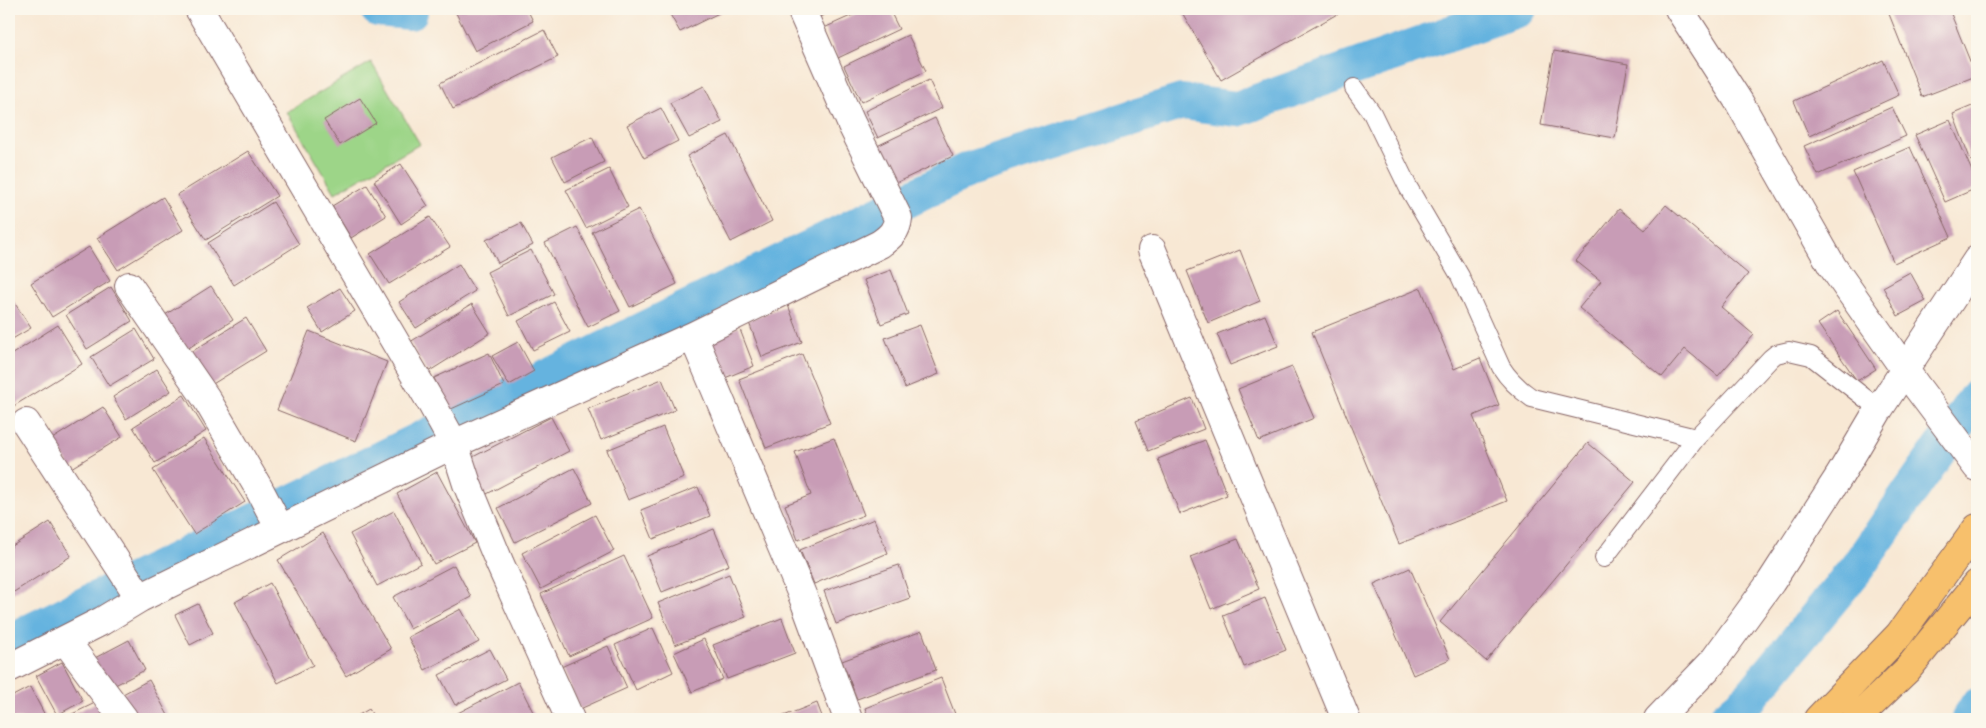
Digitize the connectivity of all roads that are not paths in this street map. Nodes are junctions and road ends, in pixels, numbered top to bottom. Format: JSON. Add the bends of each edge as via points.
{"nodes":[{"id":1,"x":199,"y":9,"type":"edge"},
{"id":2,"x":801,"y":9,"type":"edge"},
{"id":3,"x":1679,"y":9,"type":"edge"},
{"id":4,"x":1354,"y":88,"type":"dead end"},
{"id":5,"x":1152,"y":250,"type":"dead end"},
{"id":6,"x":1977,"y":260,"type":"edge"},
{"id":7,"x":129,"y":286,"type":"dead end"},
{"id":8,"x":693,"y":336,"type":"junction"},
{"id":9,"x":1910,"y":378,"type":"junction"},
{"id":10,"x":1879,"y":409,"type":"junction"},
{"id":11,"x":26,"y":423,"type":"dead end"},
{"id":12,"x":1696,"y":438,"type":"junction"},
{"id":13,"x":454,"y":444,"type":"junction"},
{"id":14,"x":1977,"y":467,"type":"edge"},
{"id":15,"x":277,"y":525,"type":"junction"},
{"id":16,"x":1977,"y":528,"type":"edge"},
{"id":17,"x":1604,"y":558,"type":"dead end"},
{"id":18,"x":1977,"y":584,"type":"edge"},
{"id":19,"x":137,"y":594,"type":"junction"},
{"id":20,"x":65,"y":640,"type":"junction"},
{"id":21,"x":9,"y":668,"type":"edge"},
{"id":22,"x":124,"y":719,"type":"edge"},
{"id":23,"x":570,"y":719,"type":"edge"},
{"id":24,"x":848,"y":719,"type":"edge"},
{"id":25,"x":1346,"y":719,"type":"edge"},
{"id":26,"x":1658,"y":719,"type":"edge"},
{"id":27,"x":1818,"y":719,"type":"edge"},
{"id":28,"x":1856,"y":719,"type":"edge"}],
"edges":[{"from":1,"to":13,"type":"street"},
{"from":2,"to":8,"type":"street","via":[[851,123],[898,218],[898,225],[880,244]]},
{"from":3,"to":9,"type":"street","via":[[1739,102],[1832,266]]},
{"from":4,"to":12,"type":"lane","via":[[1372,113],[1408,188],[1460,276],[1508,378],[1532,398]]},
{"from":5,"to":25,"type":"street"},
{"from":6,"to":9,"type":"street"},
{"from":7,"to":15,"type":"street","via":[[206,398]]},
{"from":8,"to":13,"type":"street"},
{"from":8,"to":24,"type":"street","via":[[803,597]]},
{"from":9,"to":10,"type":"street"},
{"from":9,"to":14,"type":"street"},
{"from":10,"to":12,"type":"lane","via":[[1811,356],[1784,352],[1771,358]]},
{"from":10,"to":26,"type":"street","via":[[1771,582],[1712,663]]},
{"from":11,"to":19,"type":"street"},
{"from":12,"to":17,"type":"lane"},
{"from":13,"to":15,"type":"street"},
{"from":13,"to":23,"type":"street","via":[[467,484]]},
{"from":15,"to":19,"type":"street"},
{"from":16,"to":27,"type":"highway","via":[[1899,635]]},
{"from":18,"to":28,"type":"highway","via":[[1907,670]]},
{"from":19,"to":20,"type":"street","via":[[102,621]]},
{"from":20,"to":21,"type":"street"},
{"from":20,"to":22,"type":"street"}]}
